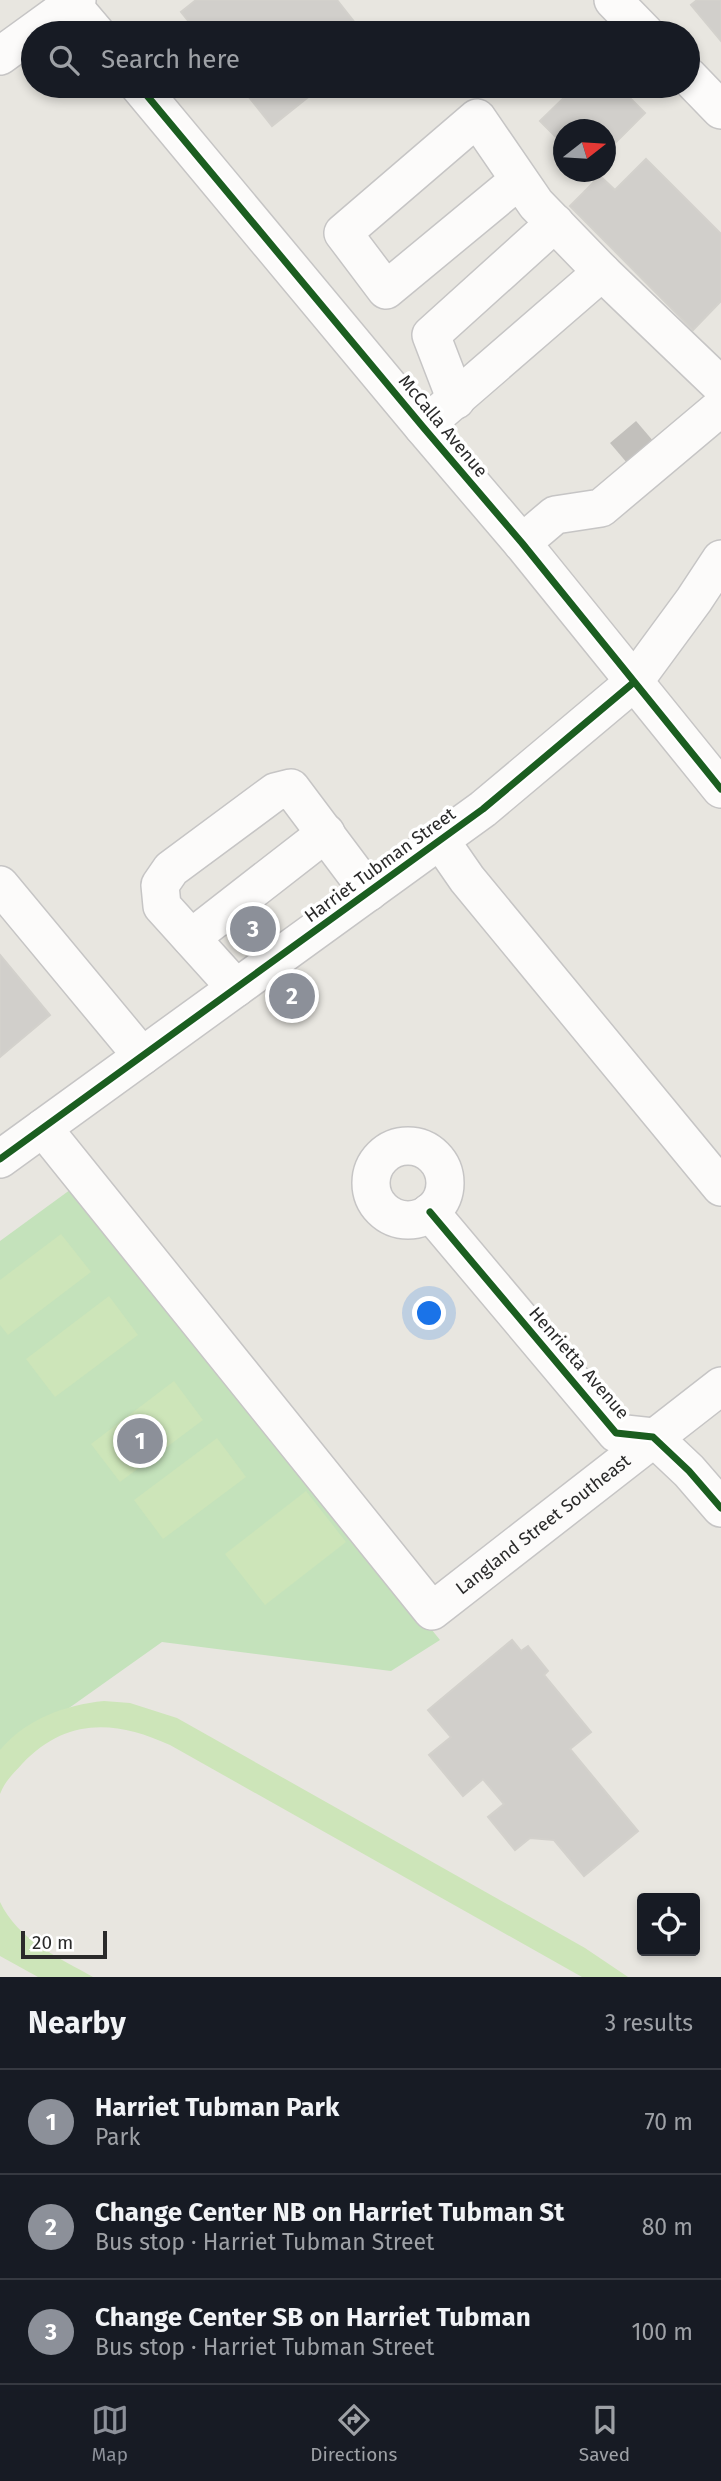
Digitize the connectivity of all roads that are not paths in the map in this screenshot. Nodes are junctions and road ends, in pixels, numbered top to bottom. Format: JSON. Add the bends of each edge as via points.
{"nodes":[{"id":1,"x":613,"y":0,"type":"edge"},
{"id":2,"x":72,"y":1,"type":"edge"},
{"id":3,"x":46,"y":21,"type":"edge"},
{"id":4,"x":87,"y":21,"type":"edge"},
{"id":5,"x":633,"y":21,"type":"edge"},
{"id":6,"x":21,"y":40,"type":"edge"},
{"id":7,"x":0,"y":56,"type":"edge"},
{"id":8,"x":700,"y":88,"type":"edge"},
{"id":9,"x":149,"y":98,"type":"edge"},
{"id":10,"x":721,"y":110,"type":"edge"},
{"id":11,"x":519,"y":180,"type":"junction"},
{"id":12,"x":555,"y":223,"type":"junction"},
{"id":13,"x":602,"y":272,"type":"junction"},
{"id":14,"x":721,"y":386,"type":"edge"},
{"id":15,"x":456,"y":400,"type":"junction"},
{"id":16,"x":721,"y":407,"type":"edge"},
{"id":17,"x":423,"y":427,"type":"junction"},
{"id":18,"x":693,"y":431,"type":"junction"},
{"id":19,"x":617,"y":495,"type":"junction"},
{"id":20,"x":522,"y":543,"type":"junction"},
{"id":21,"x":721,"y":559,"type":"edge"},
{"id":22,"x":633,"y":683,"type":"junction"},
{"id":23,"x":721,"y":789,"type":"edge"},
{"id":24,"x":326,"y":833,"type":"junction"},
{"id":25,"x":440,"y":840,"type":"junction"},
{"id":26,"x":0,"y":885,"type":"edge"},
{"id":27,"x":369,"y":892,"type":"junction"},
{"id":28,"x":191,"y":938,"type":"junction"},
{"id":29,"x":236,"y":988,"type":"junction"},
{"id":30,"x":142,"y":1056,"type":"junction"},
{"id":31,"x":43,"y":1128,"type":"junction"},
{"id":32,"x":0,"y":1159,"type":"edge"},
{"id":33,"x":721,"y":1187,"type":"edge"},
{"id":34,"x":430,"y":1212,"type":"dead end"},
{"id":35,"x":721,"y":1386,"type":"edge"},
{"id":36,"x":653,"y":1437,"type":"junction"},
{"id":37,"x":721,"y":1508,"type":"edge"}],
"edges":[{"from":1,"to":5,"type":"street"},
{"from":2,"to":3,"type":"street"},
{"from":2,"to":4,"type":"street"},
{"from":6,"to":7,"type":"street"},
{"from":8,"to":10,"type":"street"},
{"from":9,"to":17,"type":"street","name":"McCalla Avenue"},
{"from":11,"to":11,"type":"street","via":[[477,118],[343,233],[386,290]]},
{"from":11,"to":12,"type":"street"},
{"from":12,"to":13,"type":"street"},
{"from":12,"to":15,"type":"street","via":[[431,335]]},
{"from":13,"to":14,"type":"street"},
{"from":13,"to":15,"type":"street"},
{"from":15,"to":17,"type":"street"},
{"from":16,"to":18,"type":"street"},
{"from":17,"to":20,"type":"street","name":"McCalla Avenue"},
{"from":18,"to":19,"type":"street"},
{"from":18,"to":19,"type":"street","via":[[635,446]]},
{"from":19,"to":20,"type":"street","via":[[601,508],[555,515]]},
{"from":20,"to":22,"type":"street","name":"McCalla Avenue"},
{"from":21,"to":22,"type":"street","name":"Harriet Tubman Street"},
{"from":22,"to":23,"type":"street","name":"McCalla Avenue"},
{"from":22,"to":25,"type":"street","name":"Harriet Tubman Street","via":[[484,809]]},
{"from":24,"to":27,"type":"street"},
{"from":24,"to":28,"type":"street"},
{"from":24,"to":28,"type":"street","via":[[291,788],[275,792],[171,869],[160,885],[162,906]]},
{"from":25,"to":27,"type":"street","name":"Harriet Tubman Street"},
{"from":25,"to":33,"type":"street","via":[[467,879]]},
{"from":26,"to":30,"type":"street"},
{"from":27,"to":29,"type":"street","name":"Harriet Tubman Street"},
{"from":28,"to":29,"type":"street"},
{"from":29,"to":30,"type":"street","name":"Harriet Tubman Street"},
{"from":30,"to":31,"type":"street","name":"Harriet Tubman Street"},
{"from":31,"to":32,"type":"street","name":"Harriet Tubman Street"},
{"from":31,"to":36,"type":"street","name":"Langland Street Southeast","via":[[432,1611]]},
{"from":34,"to":36,"type":"street","name":"Henrietta Avenue","via":[[616,1433]]},
{"from":35,"to":36,"type":"street","name":"Langland Street Southeast"},
{"from":36,"to":37,"type":"street"}]}
